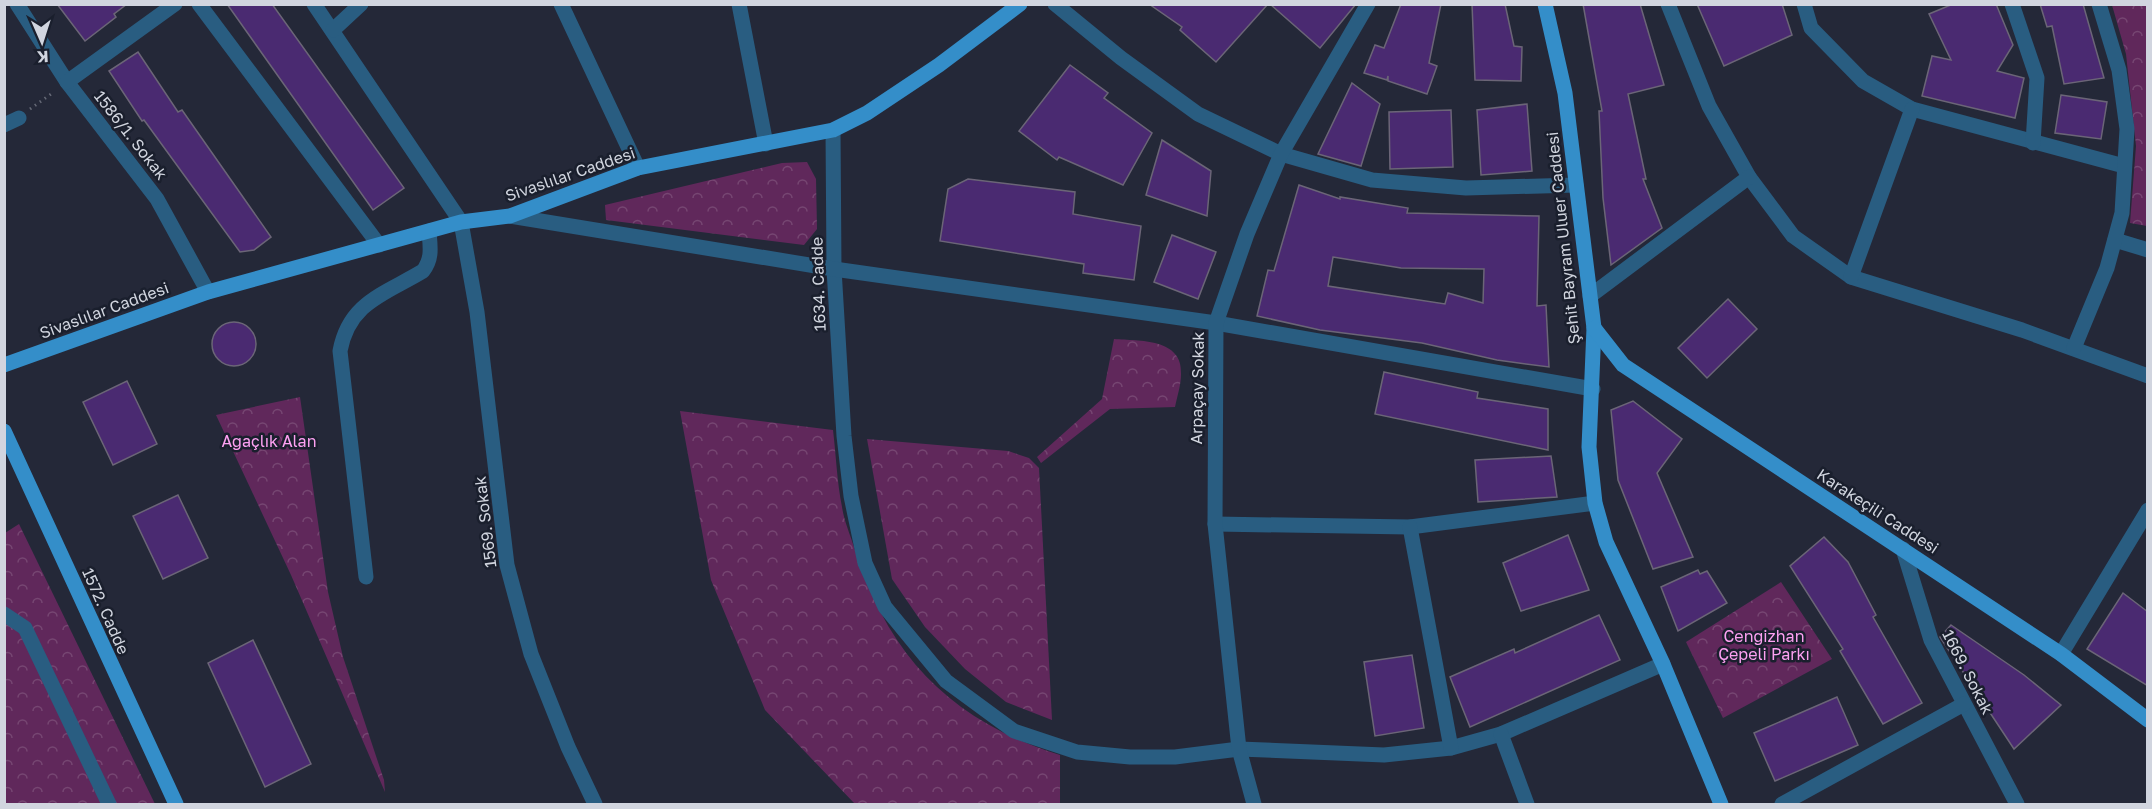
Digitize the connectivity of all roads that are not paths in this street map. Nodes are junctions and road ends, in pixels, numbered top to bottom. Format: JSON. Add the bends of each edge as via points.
{"nodes":[{"id":1,"x":16,"y":4,"type":"edge"},
{"id":2,"x":175,"y":4,"type":"edge"},
{"id":3,"x":198,"y":4,"type":"edge"},
{"id":4,"x":314,"y":4,"type":"edge"},
{"id":5,"x":362,"y":4,"type":"edge"},
{"id":6,"x":561,"y":4,"type":"edge"},
{"id":7,"x":739,"y":4,"type":"edge"},
{"id":8,"x":1020,"y":4,"type":"edge"},
{"id":9,"x":1055,"y":4,"type":"edge"},
{"id":10,"x":1368,"y":4,"type":"edge"},
{"id":11,"x":1545,"y":4,"type":"edge"},
{"id":12,"x":1668,"y":4,"type":"edge"},
{"id":13,"x":1804,"y":4,"type":"edge"},
{"id":14,"x":2012,"y":4,"type":"edge"},
{"id":15,"x":2100,"y":4,"type":"edge"},
{"id":16,"x":333,"y":30,"type":"junction"},
{"id":17,"x":67,"y":82,"type":"junction"},
{"id":18,"x":1912,"y":109,"type":"junction"},
{"id":19,"x":19,"y":117,"type":"road end"},
{"id":20,"x":4,"y":125,"type":"edge"},
{"id":21,"x":833,"y":130,"type":"junction"},
{"id":22,"x":2033,"y":143,"type":"junction"},
{"id":23,"x":766,"y":144,"type":"junction"},
{"id":24,"x":1281,"y":154,"type":"junction"},
{"id":25,"x":2124,"y":166,"type":"junction"},
{"id":26,"x":638,"y":168,"type":"junction"},
{"id":27,"x":1749,"y":177,"type":"junction"},
{"id":28,"x":1576,"y":185,"type":"junction"},
{"id":29,"x":510,"y":216,"type":"junction"},
{"id":30,"x":461,"y":222,"type":"junction"},
{"id":31,"x":429,"y":231,"type":"junction"},
{"id":32,"x":2115,"y":240,"type":"junction"},
{"id":33,"x":379,"y":245,"type":"junction"},
{"id":34,"x":2148,"y":250,"type":"edge"},
{"id":35,"x":834,"y":269,"type":"junction"},
{"id":36,"x":1851,"y":277,"type":"junction"},
{"id":37,"x":208,"y":292,"type":"junction"},
{"id":38,"x":1590,"y":296,"type":"junction"},
{"id":39,"x":1216,"y":323,"type":"junction"},
{"id":40,"x":1594,"y":328,"type":"junction"},
{"id":41,"x":2074,"y":348,"type":"junction"},
{"id":42,"x":4,"y":365,"type":"edge"},
{"id":43,"x":2148,"y":376,"type":"edge"},
{"id":44,"x":1593,"y":389,"type":"junction"},
{"id":45,"x":4,"y":431,"type":"edge"},
{"id":46,"x":1595,"y":503,"type":"junction"},
{"id":47,"x":2148,"y":510,"type":"edge"},
{"id":48,"x":1215,"y":524,"type":"junction"},
{"id":49,"x":1410,"y":527,"type":"junction"},
{"id":50,"x":1903,"y":549,"type":"junction"},
{"id":51,"x":366,"y":577,"type":"dead end"},
{"id":52,"x":4,"y":614,"type":"edge"},
{"id":53,"x":2061,"y":654,"type":"junction"},
{"id":54,"x":1663,"y":664,"type":"junction"},
{"id":55,"x":1964,"y":704,"type":"junction"},
{"id":56,"x":2148,"y":720,"type":"edge"},
{"id":57,"x":1501,"y":734,"type":"junction"},
{"id":58,"x":1451,"y":748,"type":"junction"},
{"id":59,"x":1239,"y":749,"type":"junction"},
{"id":60,"x":109,"y":804,"type":"edge"},
{"id":61,"x":176,"y":804,"type":"edge"},
{"id":62,"x":595,"y":804,"type":"edge"},
{"id":63,"x":1254,"y":804,"type":"edge"},
{"id":64,"x":1527,"y":804,"type":"edge"},
{"id":65,"x":1721,"y":804,"type":"edge"},
{"id":66,"x":1782,"y":804,"type":"edge"},
{"id":67,"x":2017,"y":804,"type":"edge"}],
"edges":[{"from":1,"to":17,"type":"street","name":"1586/1. Sokak"},
{"from":2,"to":17,"type":"street"},
{"from":3,"to":33,"type":"street"},
{"from":4,"to":16,"type":"street"},
{"from":5,"to":16,"type":"street"},
{"from":6,"to":26,"type":"street"},
{"from":7,"to":23,"type":"street"},
{"from":8,"to":21,"type":"main road","name":"Sivaslılar Caddesi","via":[[939,65],[867,113]]},
{"from":9,"to":24,"type":"street","via":[[1198,114]]},
{"from":10,"to":24,"type":"street","name":"Arpaçay Sokak"},
{"from":11,"to":28,"type":"main road","name":"Şehit Bayram Uluer Caddesi","via":[[1564,93]]},
{"from":12,"to":27,"type":"street","via":[[1709,106]]},
{"from":13,"to":18,"type":"street","via":[[1811,28],[1863,81]]},
{"from":14,"to":22,"type":"street","via":[[2037,78]]},
{"from":15,"to":25,"type":"street","via":[[2119,70],[2127,129]]},
{"from":16,"to":30,"type":"street"},
{"from":17,"to":37,"type":"street","name":"1586/1. Sokak","via":[[157,199]]},
{"from":18,"to":22,"type":"street"},
{"from":18,"to":36,"type":"street"},
{"from":19,"to":20,"type":"street"},
{"from":21,"to":23,"type":"main road","name":"Sivaslılar Caddesi"},
{"from":21,"to":35,"type":"street","name":"1634. Cadde"},
{"from":22,"to":25,"type":"street"},
{"from":23,"to":26,"type":"main road","name":"Sivaslılar Caddesi"},
{"from":24,"to":28,"type":"street","via":[[1372,180],[1466,188]]},
{"from":24,"to":39,"type":"street","name":"Arpaçay Sokak","via":[[1247,234]]},
{"from":25,"to":32,"type":"street","via":[[2122,213]]},
{"from":26,"to":29,"type":"main road","name":"Sivaslılar Caddesi"},
{"from":27,"to":36,"type":"street","via":[[1793,236]]},
{"from":27,"to":38,"type":"street"},
{"from":28,"to":38,"type":"main road","name":"Şehit Bayram Uluer Caddesi"},
{"from":29,"to":30,"type":"main road","name":"Sivaslılar Caddesi"},
{"from":29,"to":35,"type":"street"},
{"from":30,"to":31,"type":"main road","name":"Sivaslılar Caddesi"},
{"from":30,"to":62,"type":"street","name":"1569. Sokak","via":[[478,323],[507,565],[531,654]]},
{"from":31,"to":33,"type":"main road","name":"Sivaslılar Caddesi"},
{"from":31,"to":51,"type":"street","via":[[428,265],[360,309],[346,329],[340,351]]},
{"from":32,"to":34,"type":"street"},
{"from":32,"to":41,"type":"street"},
{"from":33,"to":37,"type":"main road","name":"Sivaslılar Caddesi"},
{"from":35,"to":39,"type":"street"},
{"from":35,"to":59,"type":"street","name":"1634. Cadde","via":[[844,436],[865,563],[885,607],[946,681],[1014,731],[1077,752],[1130,758]]},
{"from":36,"to":41,"type":"street"},
{"from":37,"to":42,"type":"main road","name":"Sivaslılar Caddesi"},
{"from":38,"to":40,"type":"main road","name":"Şehit Bayram Uluer Caddesi"},
{"from":39,"to":44,"type":"street"},
{"from":39,"to":48,"type":"street","name":"Arpaçay Sokak"},
{"from":40,"to":44,"type":"main road","name":"Şehit Bayram Uluer Caddesi"},
{"from":40,"to":50,"type":"main road","name":"Karakeçili Caddesi","via":[[1623,365]]},
{"from":41,"to":43,"type":"street"},
{"from":44,"to":46,"type":"main road","name":"Şehit Bayram Uluer Caddesi","via":[[1590,447]]},
{"from":45,"to":61,"type":"main road","name":"1572. Cadde"},
{"from":46,"to":49,"type":"street"},
{"from":46,"to":54,"type":"main road","name":"Şehit Bayram Uluer Caddesi","via":[[1606,542]]},
{"from":47,"to":53,"type":"street"},
{"from":48,"to":49,"type":"street"},
{"from":48,"to":59,"type":"street","name":"Arpaçay Sokak"},
{"from":49,"to":58,"type":"street"},
{"from":50,"to":53,"type":"main road","name":"Karakeçili Caddesi"},
{"from":50,"to":55,"type":"street","name":"1669. Sokak","via":[[1931,640]]},
{"from":52,"to":60,"type":"street","via":[[25,628]]},
{"from":53,"to":56,"type":"main road","name":"Karakeçili Caddesi"},
{"from":54,"to":57,"type":"street","name":"1634. Cadde"},
{"from":54,"to":65,"type":"main road","name":"Şehit Bayram Uluer Caddesi"},
{"from":55,"to":66,"type":"street"},
{"from":55,"to":67,"type":"street","name":"1669. Sokak"},
{"from":57,"to":58,"type":"street","name":"1634. Cadde"},
{"from":57,"to":64,"type":"street"},
{"from":58,"to":59,"type":"street","name":"1634. Cadde","via":[[1384,755]]},
{"from":59,"to":63,"type":"street","name":"Arpaçay Sokak"}]}
